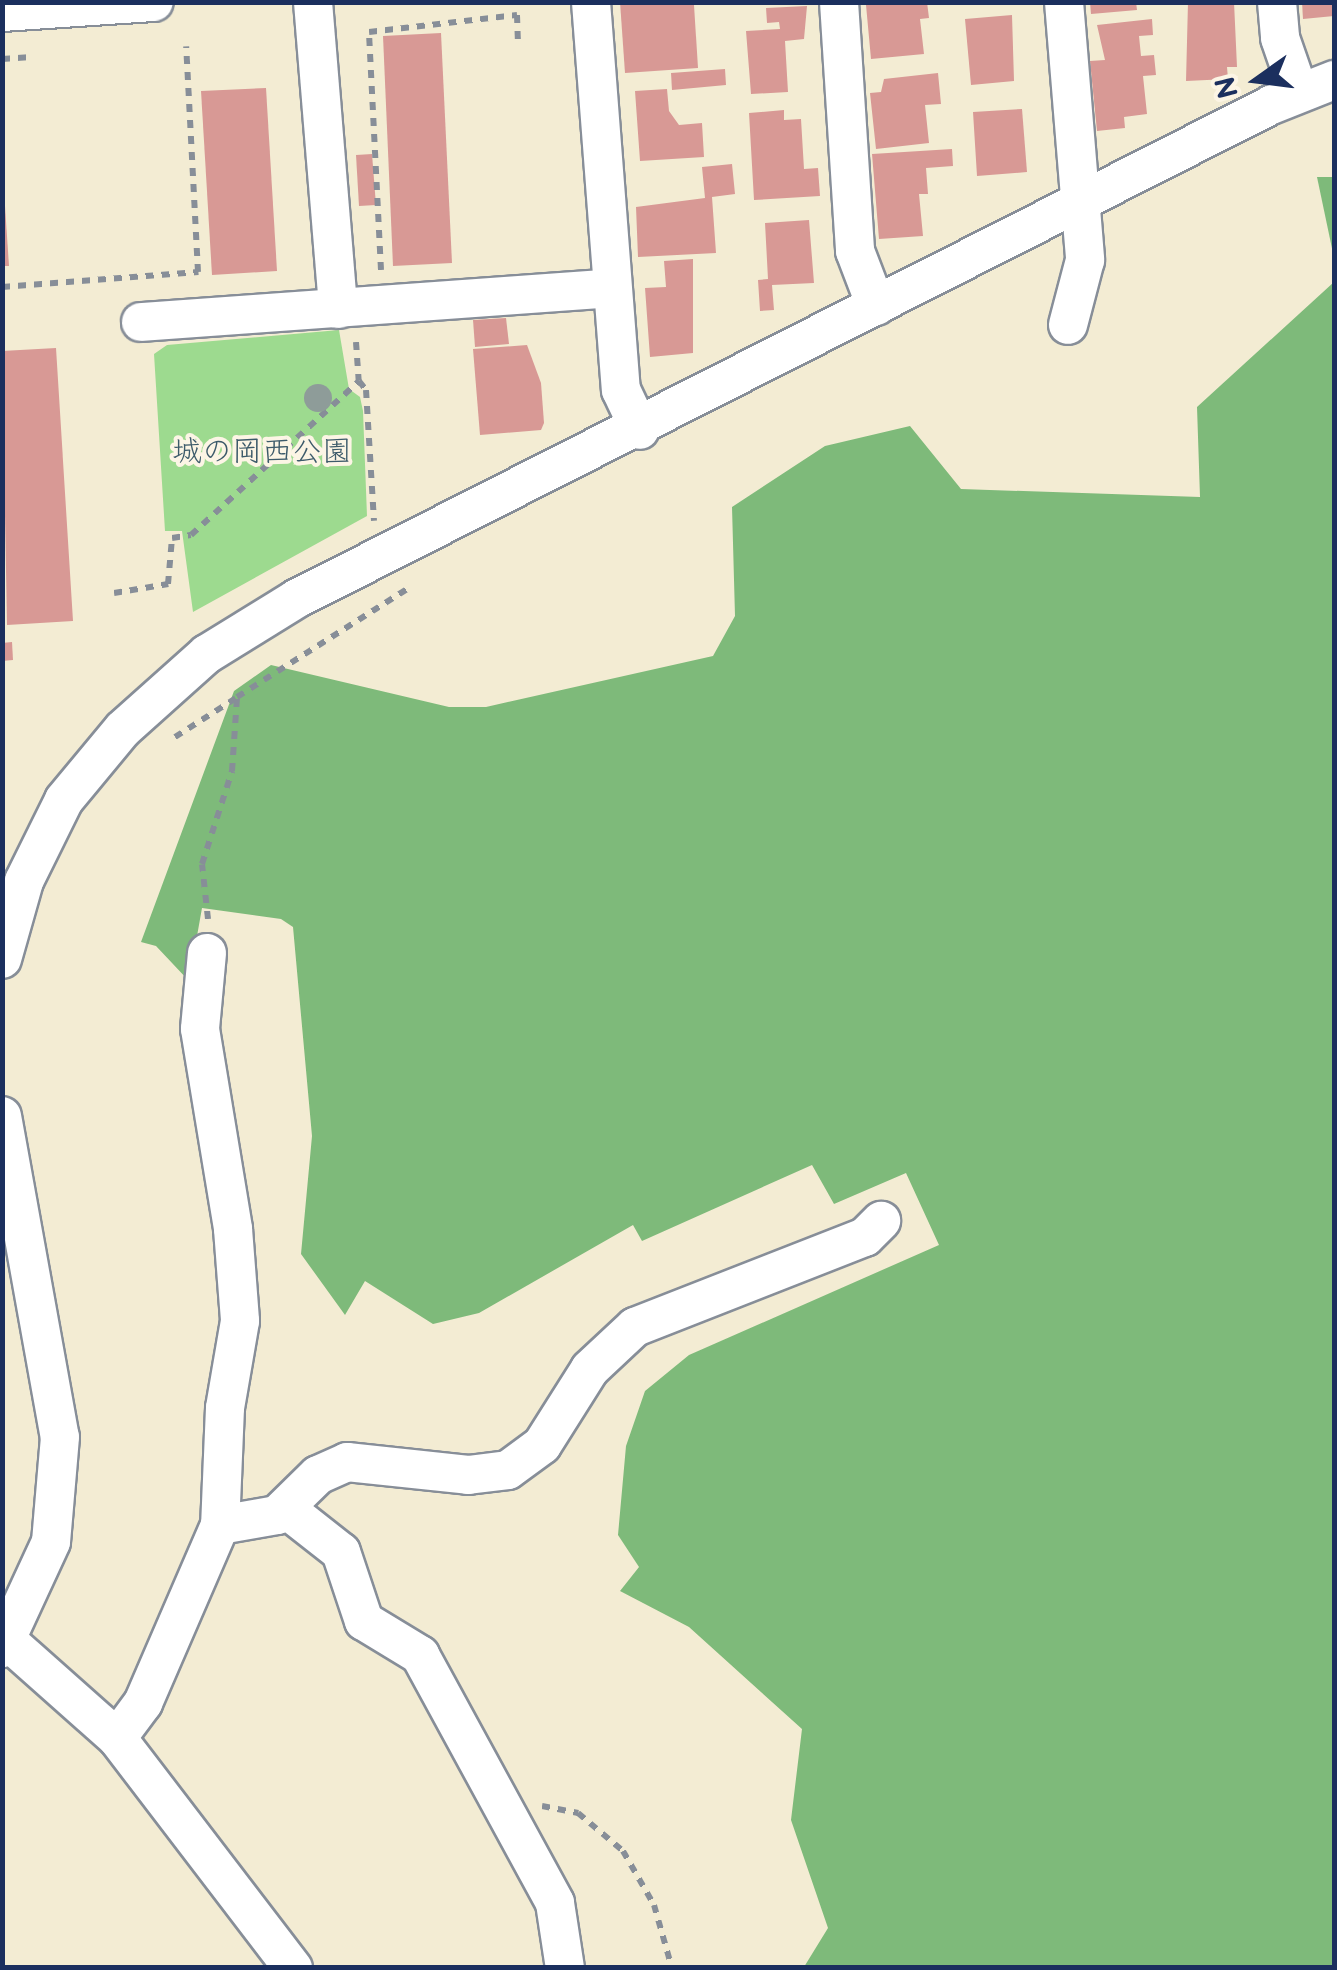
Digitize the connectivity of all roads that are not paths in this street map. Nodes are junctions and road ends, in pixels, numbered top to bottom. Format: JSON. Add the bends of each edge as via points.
{"nodes":[{"id":1,"x":154,"y":2,"type":"edge"},
{"id":2,"x":314,"y":2,"type":"edge"},
{"id":3,"x":591,"y":2,"type":"edge"},
{"id":4,"x":839,"y":2,"type":"edge"},
{"id":5,"x":1064,"y":2,"type":"edge"},
{"id":6,"x":1277,"y":2,"type":"edge"},
{"id":7,"x":96,"y":4,"type":"edge"},
{"id":8,"x":2,"y":12,"type":"edge"},
{"id":9,"x":1334,"y":80,"type":"edge"},
{"id":10,"x":1299,"y":93,"type":"junction"},
{"id":11,"x":1080,"y":201,"type":"junction"},
{"id":12,"x":612,"y":288,"type":"junction"},
{"id":13,"x":876,"y":306,"type":"junction"},
{"id":14,"x":346,"y":320,"type":"junction"},
{"id":15,"x":141,"y":322,"type":"dead end"},
{"id":16,"x":1068,"y":325,"type":"dead end"},
{"id":17,"x":640,"y":430,"type":"junction"},
{"id":18,"x":207,"y":953,"type":"road end"},
{"id":19,"x":2,"y":959,"type":"edge"},
{"id":20,"x":2,"y":1116,"type":"edge"},
{"id":21,"x":881,"y":1221,"type":"dead end"},
{"id":22,"x":285,"y":1508,"type":"junction"},
{"id":23,"x":220,"y":1525,"type":"junction"},
{"id":24,"x":4,"y":1641,"type":"edge"},
{"id":25,"x":117,"y":1738,"type":"junction"},
{"id":26,"x":293,"y":1968,"type":"edge"},
{"id":27,"x":565,"y":1968,"type":"edge"}],
"edges":[{"from":1,"to":7,"type":"street"},
{"from":2,"to":14,"type":"street"},
{"from":3,"to":12,"type":"street"},
{"from":4,"to":13,"type":"street","via":[[856,251]]},
{"from":5,"to":11,"type":"street"},
{"from":6,"to":10,"type":"street","via":[[1280,38]]},
{"from":7,"to":8,"type":"street"},
{"from":9,"to":10,"type":"street"},
{"from":10,"to":11,"type":"street"},
{"from":11,"to":13,"type":"street"},
{"from":11,"to":16,"type":"street","via":[[1084,275]]},
{"from":12,"to":14,"type":"street","via":[[385,306]]},
{"from":12,"to":17,"type":"street","via":[[621,390]]},
{"from":13,"to":17,"type":"street"},
{"from":14,"to":15,"type":"street"},
{"from":17,"to":19,"type":"street","via":[[296,599],[162,690],[64,800],[24,881]]},
{"from":18,"to":23,"type":"street","via":[[200,1029],[234,1229],[240,1321],[224,1408]]},
{"from":20,"to":24,"type":"street","via":[[60,1437],[51,1542]]},
{"from":21,"to":22,"type":"street","via":[[865,1237],[634,1328],[590,1368],[542,1445],[517,1466],[468,1475],[348,1462],[318,1475]]},
{"from":22,"to":23,"type":"street","via":[[259,1522]]},
{"from":22,"to":27,"type":"street","via":[[340,1552],[364,1621],[420,1656],[556,1902]]},
{"from":23,"to":25,"type":"street","via":[[142,1702]]},
{"from":24,"to":25,"type":"street"},
{"from":25,"to":26,"type":"street"}]}
